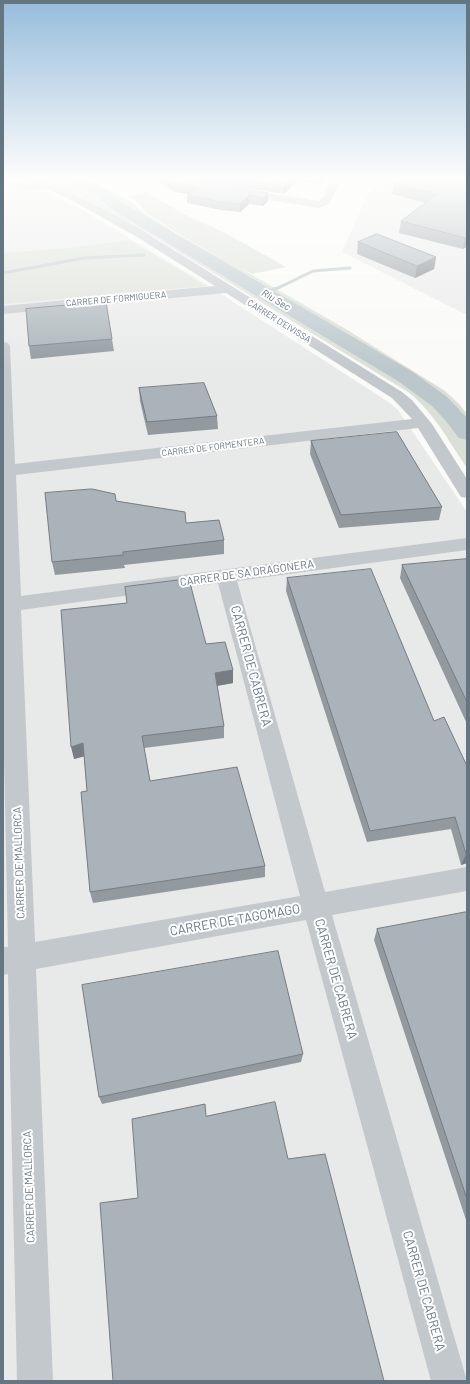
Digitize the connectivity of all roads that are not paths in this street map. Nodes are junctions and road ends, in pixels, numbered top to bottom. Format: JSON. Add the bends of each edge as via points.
{"nodes":[{"id":1,"x":154,"y":244,"type":"edge"},
{"id":2,"x":229,"y":289,"type":"junction"},
{"id":3,"x":3,"y":310,"type":"edge"},
{"id":4,"x":3,"y":346,"type":"edge"},
{"id":5,"x":422,"y":423,"type":"junction"},
{"id":6,"x":5,"y":471,"type":"edge"},
{"id":7,"x":467,"y":493,"type":"edge"},
{"id":8,"x":467,"y":544,"type":"edge"},
{"id":9,"x":226,"y":576,"type":"junction"},
{"id":10,"x":7,"y":605,"type":"edge"},
{"id":11,"x":467,"y":879,"type":"edge"},
{"id":12,"x":316,"y":906,"type":"junction"},
{"id":13,"x":12,"y":960,"type":"edge"},
{"id":14,"x":35,"y":1381,"type":"edge"},
{"id":15,"x":449,"y":1381,"type":"edge"}],
"edges":[{"from":1,"to":2,"type":"street","name":"CARRER D'EIVISSA"},
{"from":2,"to":3,"type":"street","name":"CARRER DE FORMIGUERA"},
{"from":2,"to":5,"type":"street","name":"CARRER D'EIVISSA","via":[[406,401]]},
{"from":4,"to":6,"type":"street","name":"CARRER DE MALLORCA"},
{"from":5,"to":6,"type":"street","name":"CARRER DE FORMENTERA"},
{"from":5,"to":7,"type":"street","name":"CARRER D'EIVISSA"},
{"from":6,"to":10,"type":"street","name":"CARRER DE MALLORCA"},
{"from":8,"to":9,"type":"street","name":"CARRER DE SA DRAGONERA"},
{"from":9,"to":10,"type":"street","name":"CARRER DE SA DRAGONERA"},
{"from":9,"to":12,"type":"street","name":"CARRER DE CABRERA"},
{"from":10,"to":13,"type":"street","name":"CARRER DE MALLORCA"},
{"from":11,"to":12,"type":"street","name":"CARRER DE TAGOMAGO"},
{"from":12,"to":13,"type":"street","name":"CARRER DE TAGOMAGO"},
{"from":12,"to":15,"type":"street","name":"CARRER DE CABRERA"},
{"from":13,"to":14,"type":"street","name":"CARRER DE MALLORCA"}]}
